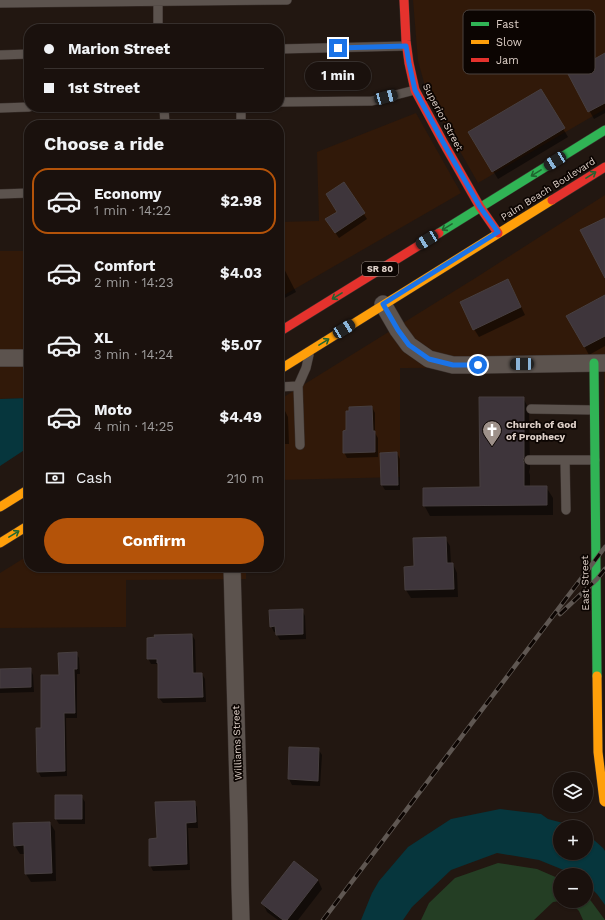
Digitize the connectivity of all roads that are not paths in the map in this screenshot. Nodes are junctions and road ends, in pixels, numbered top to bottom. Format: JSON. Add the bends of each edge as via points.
{"nodes":[{"id":1,"x":287,"y":0,"type":"edge"},
{"id":2,"x":404,"y":0,"type":"edge"},
{"id":3,"x":158,"y":2,"type":"junction"},
{"id":4,"x":0,"y":3,"type":"edge"},
{"id":5,"x":158,"y":24,"type":"edge"},
{"id":6,"x":406,"y":46,"type":"junction"},
{"id":7,"x":284,"y":49,"type":"edge"},
{"id":8,"x":0,"y":54,"type":"edge"},
{"id":9,"x":24,"y":54,"type":"edge"},
{"id":10,"x":415,"y":90,"type":"junction"},
{"id":11,"x":284,"y":102,"type":"edge"},
{"id":12,"x":24,"y":107,"type":"edge"},
{"id":13,"x":0,"y":108,"type":"edge"},
{"id":14,"x":605,"y":130,"type":"edge"},
{"id":15,"x":605,"y":167,"type":"edge"},
{"id":16,"x":24,"y":193,"type":"edge"},
{"id":17,"x":0,"y":194,"type":"edge"},
{"id":18,"x":480,"y":207,"type":"junction"},
{"id":19,"x":498,"y":232,"type":"junction"},
{"id":20,"x":383,"y":304,"type":"junction"},
{"id":21,"x":284,"y":329,"type":"edge"},
{"id":22,"x":309,"y":351,"type":"junction"},
{"id":23,"x":0,"y":358,"type":"edge"},
{"id":24,"x":24,"y":358,"type":"edge"},
{"id":25,"x":599,"y":363,"type":"edge"},
{"id":26,"x":284,"y":367,"type":"edge"},
{"id":27,"x":298,"y":386,"type":"junction"},
{"id":28,"x":284,"y":387,"type":"edge"},
{"id":29,"x":531,"y":409,"type":"dead end"},
{"id":30,"x":594,"y":410,"type":"junction"},
{"id":31,"x":300,"y":445,"type":"dead end"},
{"id":32,"x":530,"y":460,"type":"dead end"},
{"id":33,"x":565,"y":460,"type":"junction"},
{"id":34,"x":595,"y":460,"type":"junction"},
{"id":35,"x":24,"y":492,"type":"edge"},
{"id":36,"x":13,"y":499,"type":"junction"},
{"id":37,"x":0,"y":507,"type":"edge"},
{"id":38,"x":566,"y":510,"type":"dead end"},
{"id":39,"x":0,"y":514,"type":"edge"},
{"id":40,"x":24,"y":528,"type":"edge"},
{"id":41,"x":0,"y":543,"type":"edge"},
{"id":42,"x":232,"y":572,"type":"edge"},
{"id":43,"x":605,"y":802,"type":"edge"},
{"id":44,"x":241,"y":920,"type":"edge"}],
"edges":[{"from":1,"to":3,"type":"lane"},
{"from":2,"to":6,"type":"main road","name":"Superior Street"},
{"from":3,"to":4,"type":"lane"},
{"from":3,"to":5,"type":"lane"},
{"from":6,"to":7,"type":"lane"},
{"from":6,"to":10,"type":"main road","name":"Superior Street"},
{"from":8,"to":9,"type":"lane"},
{"from":10,"to":11,"type":"lane","via":[[372,101]]},
{"from":10,"to":18,"type":"main road","name":"Superior Street"},
{"from":12,"to":13,"type":"lane"},
{"from":14,"to":18,"type":"main road","name":"Palm Beach Boulevard","number":"SR 80","one_way":true},
{"from":19,"to":15,"type":"main road","name":"Palm Beach Boulevard","one_way":true},
{"from":16,"to":17,"type":"lane"},
{"from":18,"to":19,"type":"main road","name":"Superior Street"},
{"from":18,"to":21,"type":"main road","name":"Palm Beach Boulevard","number":"SR 80","one_way":true},
{"from":19,"to":20,"type":"main road","name":"Palm Beach Boulevard"},
{"from":22,"to":20,"type":"main road","name":"Palm Beach Boulevard","one_way":true},
{"from":20,"to":25,"type":"street","via":[[409,345],[429,359],[453,365]]},
{"from":22,"to":26,"type":"main road","name":"Palm Beach Boulevard"},
{"from":22,"to":27,"type":"lane","via":[[306,368]]},
{"from":23,"to":24,"type":"street"},
{"from":25,"to":30,"type":"main road","name":"East Street"},
{"from":27,"to":28,"type":"lane"},
{"from":27,"to":31,"type":"lane"},
{"from":29,"to":30,"type":"lane"},
{"from":30,"to":34,"type":"main road","name":"East Street"},
{"from":32,"to":33,"type":"lane"},
{"from":33,"to":34,"type":"lane"},
{"from":33,"to":38,"type":"lane"},
{"from":34,"to":43,"type":"main road","name":"East Street","via":[[598,752]]},
{"from":35,"to":36,"type":"main road"},
{"from":36,"to":37,"type":"main road"},
{"from":36,"to":39,"type":"main road"},
{"from":41,"to":40,"type":"main road","one_way":true},
{"from":42,"to":44,"type":"street","name":"Williams Street"}]}
